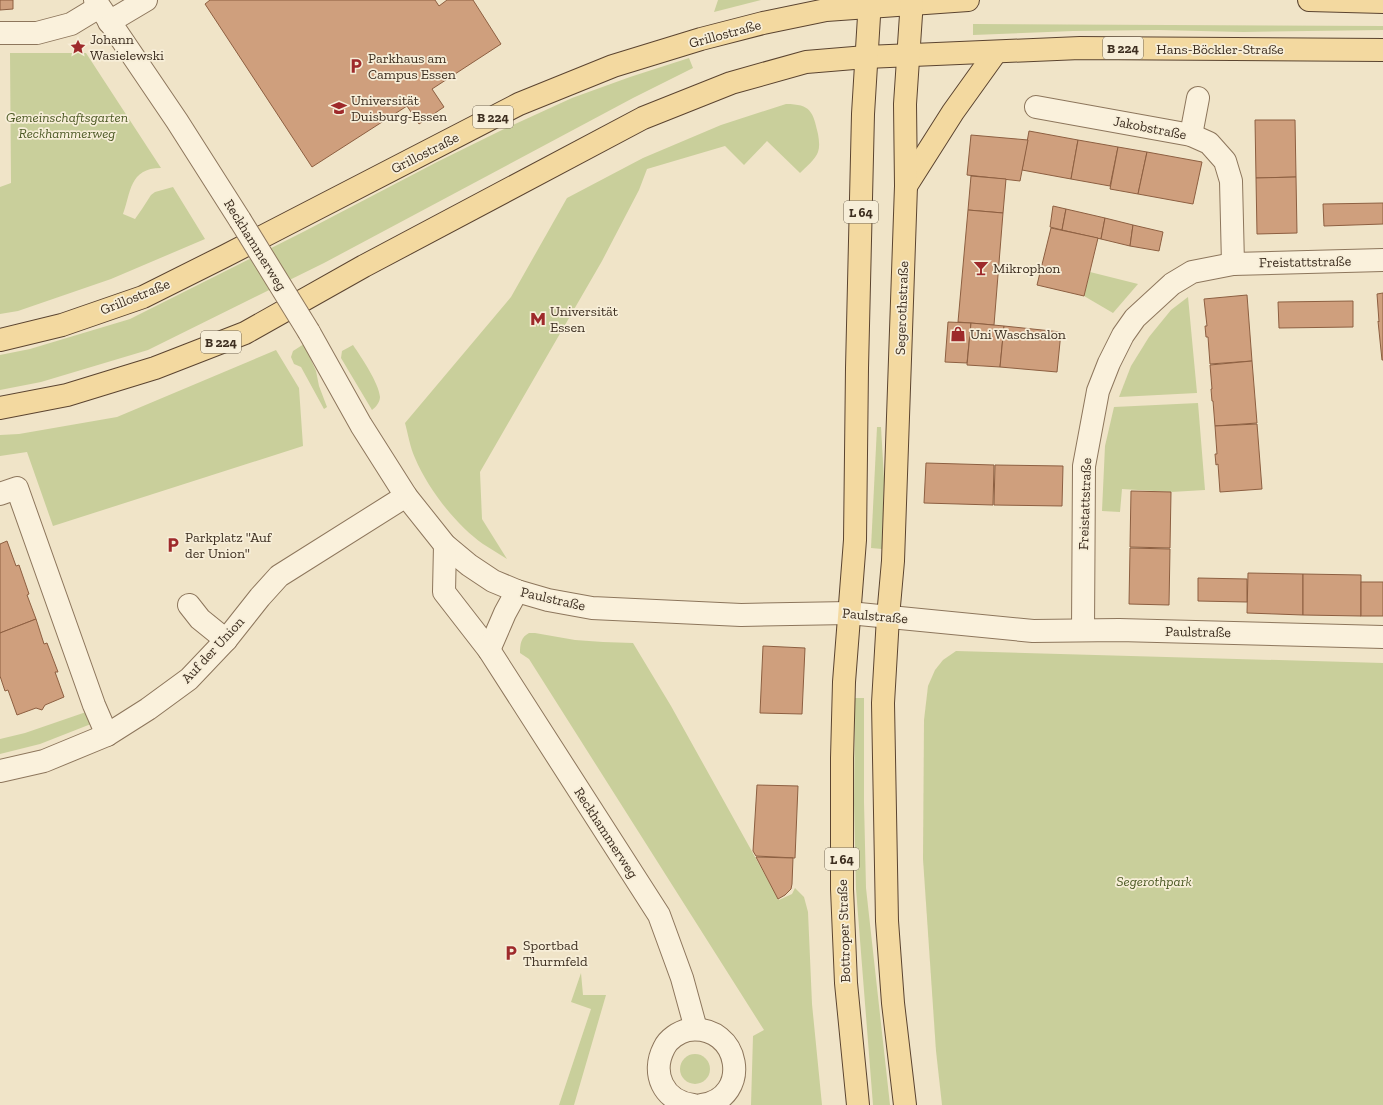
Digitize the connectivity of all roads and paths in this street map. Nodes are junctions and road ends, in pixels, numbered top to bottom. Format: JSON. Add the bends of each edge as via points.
{"nodes":[{"id":1,"x":146,"y":0,"type":"edge"},
{"id":2,"x":968,"y":0,"type":"edge"},
{"id":3,"x":1309,"y":0,"type":"edge"},
{"id":4,"x":912,"y":2,"type":"edge"},
{"id":5,"x":1383,"y":2,"type":"edge"},
{"id":6,"x":870,"y":3,"type":"edge"},
{"id":7,"x":101,"y":9,"type":"edge"},
{"id":8,"x":0,"y":33,"type":"edge"},
{"id":9,"x":1383,"y":50,"type":"edge"},
{"id":10,"x":996,"y":52,"type":"junction"},
{"id":11,"x":909,"y":55,"type":"junction"},
{"id":12,"x":866,"y":57,"type":"junction"},
{"id":13,"x":1198,"y":98,"type":"dead end"},
{"id":14,"x":1036,"y":107,"type":"dead end"},
{"id":15,"x":1191,"y":135,"type":"junction"},
{"id":16,"x":906,"y":186,"type":"junction"},
{"id":17,"x":1383,"y":260,"type":"edge"},
{"id":18,"x":1233,"y":264,"type":"junction"},
{"id":19,"x":0,"y":340,"type":"edge"},
{"id":20,"x":0,"y":408,"type":"edge"},
{"id":21,"x":0,"y":494,"type":"edge"},
{"id":22,"x":406,"y":496,"type":"junction"},
{"id":23,"x":445,"y":545,"type":"junction"},
{"id":24,"x":517,"y":591,"type":"junction"},
{"id":25,"x":189,"y":605,"type":"dead end"},
{"id":26,"x":849,"y":613,"type":"junction"},
{"id":27,"x":888,"y":616,"type":"junction"},
{"id":28,"x":1083,"y":630,"type":"junction"},
{"id":29,"x":1383,"y":637,"type":"edge"},
{"id":30,"x":226,"y":640,"type":"junction"},
{"id":31,"x":489,"y":650,"type":"junction"},
{"id":32,"x":107,"y":735,"type":"junction"},
{"id":33,"x":0,"y":772,"type":"edge"},
{"id":34,"x":696,"y":1029,"type":"junction"},
{"id":35,"x":732,"y":1098,"type":"edge"},
{"id":36,"x":693,"y":1105,"type":"edge"},
{"id":37,"x":702,"y":1105,"type":"edge"},
{"id":38,"x":858,"y":1105,"type":"edge"},
{"id":39,"x":905,"y":1105,"type":"edge"}],
"edges":[{"from":1,"to":7,"type":"street"},
{"from":2,"to":4,"type":"main road","number":"B 224"},
{"from":3,"to":5,"type":"main road"},
{"from":4,"to":6,"type":"main road","name":"Grillostraße","number":"B 224"},
{"from":4,"to":11,"type":"main road","name":"Segerothstraße"},
{"from":6,"to":12,"type":"main road","number":"L 64"},
{"from":6,"to":19,"type":"main road","name":"Grillostraße","number":"B 224","via":[[763,23],[702,38],[613,66],[519,104],[143,297],[62,325]]},
{"from":7,"to":8,"type":"street","via":[[71,24],[37,33]]},
{"from":7,"to":22,"type":"street","name":"Reckhammerweg","bridge":true,"via":[[178,121],[309,332],[361,425]]},
{"from":9,"to":10,"type":"main road","name":"Hans-Böckler-Straße","number":"B 224","via":[[1080,48]]},
{"from":10,"to":11,"type":"main road","name":"Hans-Böckler-Straße","number":"B 224"},
{"from":10,"to":16,"type":"main road","via":[[953,112]]},
{"from":11,"to":12,"type":"main road","name":"Hans-Böckler-Straße","number":"B 224"},
{"from":11,"to":16,"type":"main road","name":"Segerothstraße","via":[[905,104]]},
{"from":12,"to":20,"type":"main road","number":"B 224","via":[[806,62],[731,83],[643,118],[364,266],[245,333],[155,368],[66,395]]},
{"from":12,"to":26,"type":"main road","number":"L 64","via":[[857,368],[856,540]]},
{"from":13,"to":15,"type":"street"},
{"from":14,"to":15,"type":"street","name":"Jakobstraße"},
{"from":15,"to":18,"type":"street","name":"Jakobstraße","via":[[1208,144],[1224,160],[1230,181]]},
{"from":16,"to":27,"type":"main road","name":"Segerothstraße","via":[[893,554]]},
{"from":17,"to":18,"type":"street","name":"Freistattstraße"},
{"from":18,"to":28,"type":"street","name":"Freistattstraße","via":[[1192,272],[1172,284],[1148,304],[1123,335],[1098,391],[1084,466]]},
{"from":21,"to":32,"type":"street","via":[[17,488]]},
{"from":22,"to":23,"type":"street","name":"Paulstraße"},
{"from":22,"to":30,"type":"street","name":"Auf der Union","via":[[279,576]]},
{"from":23,"to":24,"type":"street","name":"Paulstraße","via":[[493,581]]},
{"from":23,"to":31,"type":"street","name":"Reckhammerweg","via":[[444,592]]},
{"from":24,"to":26,"type":"street","name":"Paulstraße","via":[[592,608],[740,615]]},
{"from":24,"to":31,"type":"street"},
{"from":25,"to":30,"type":"street","via":[[200,619]]},
{"from":26,"to":27,"type":"street","name":"Paulstraße"},
{"from":26,"to":38,"type":"main road","name":"Bottroper Straße","number":"L 64","via":[[842,758],[842,889],[846,983]]},
{"from":27,"to":28,"type":"street","name":"Paulstraße","via":[[1033,630]]},
{"from":27,"to":39,"type":"main road","via":[[883,703],[887,921],[893,1004]]},
{"from":28,"to":29,"type":"street","name":"Paulstraße"},
{"from":30,"to":32,"type":"street","name":"Auf der Union","via":[[189,679]]},
{"from":31,"to":34,"type":"street","name":"Reckhammerweg","via":[[659,915],[682,978]]},
{"from":32,"to":33,"type":"street","name":"Auf der Union","via":[[44,761]]},
{"from":34,"to":35,"type":"street","via":[[709,1031],[720,1037],[728,1046],[735,1069]]},
{"from":34,"to":36,"type":"street","via":[[684,1031],[665,1045],[658,1068],[660,1080],[666,1091],[675,1099]]},
{"from":35,"to":37,"type":"street","via":[[718,1099]]}]}
